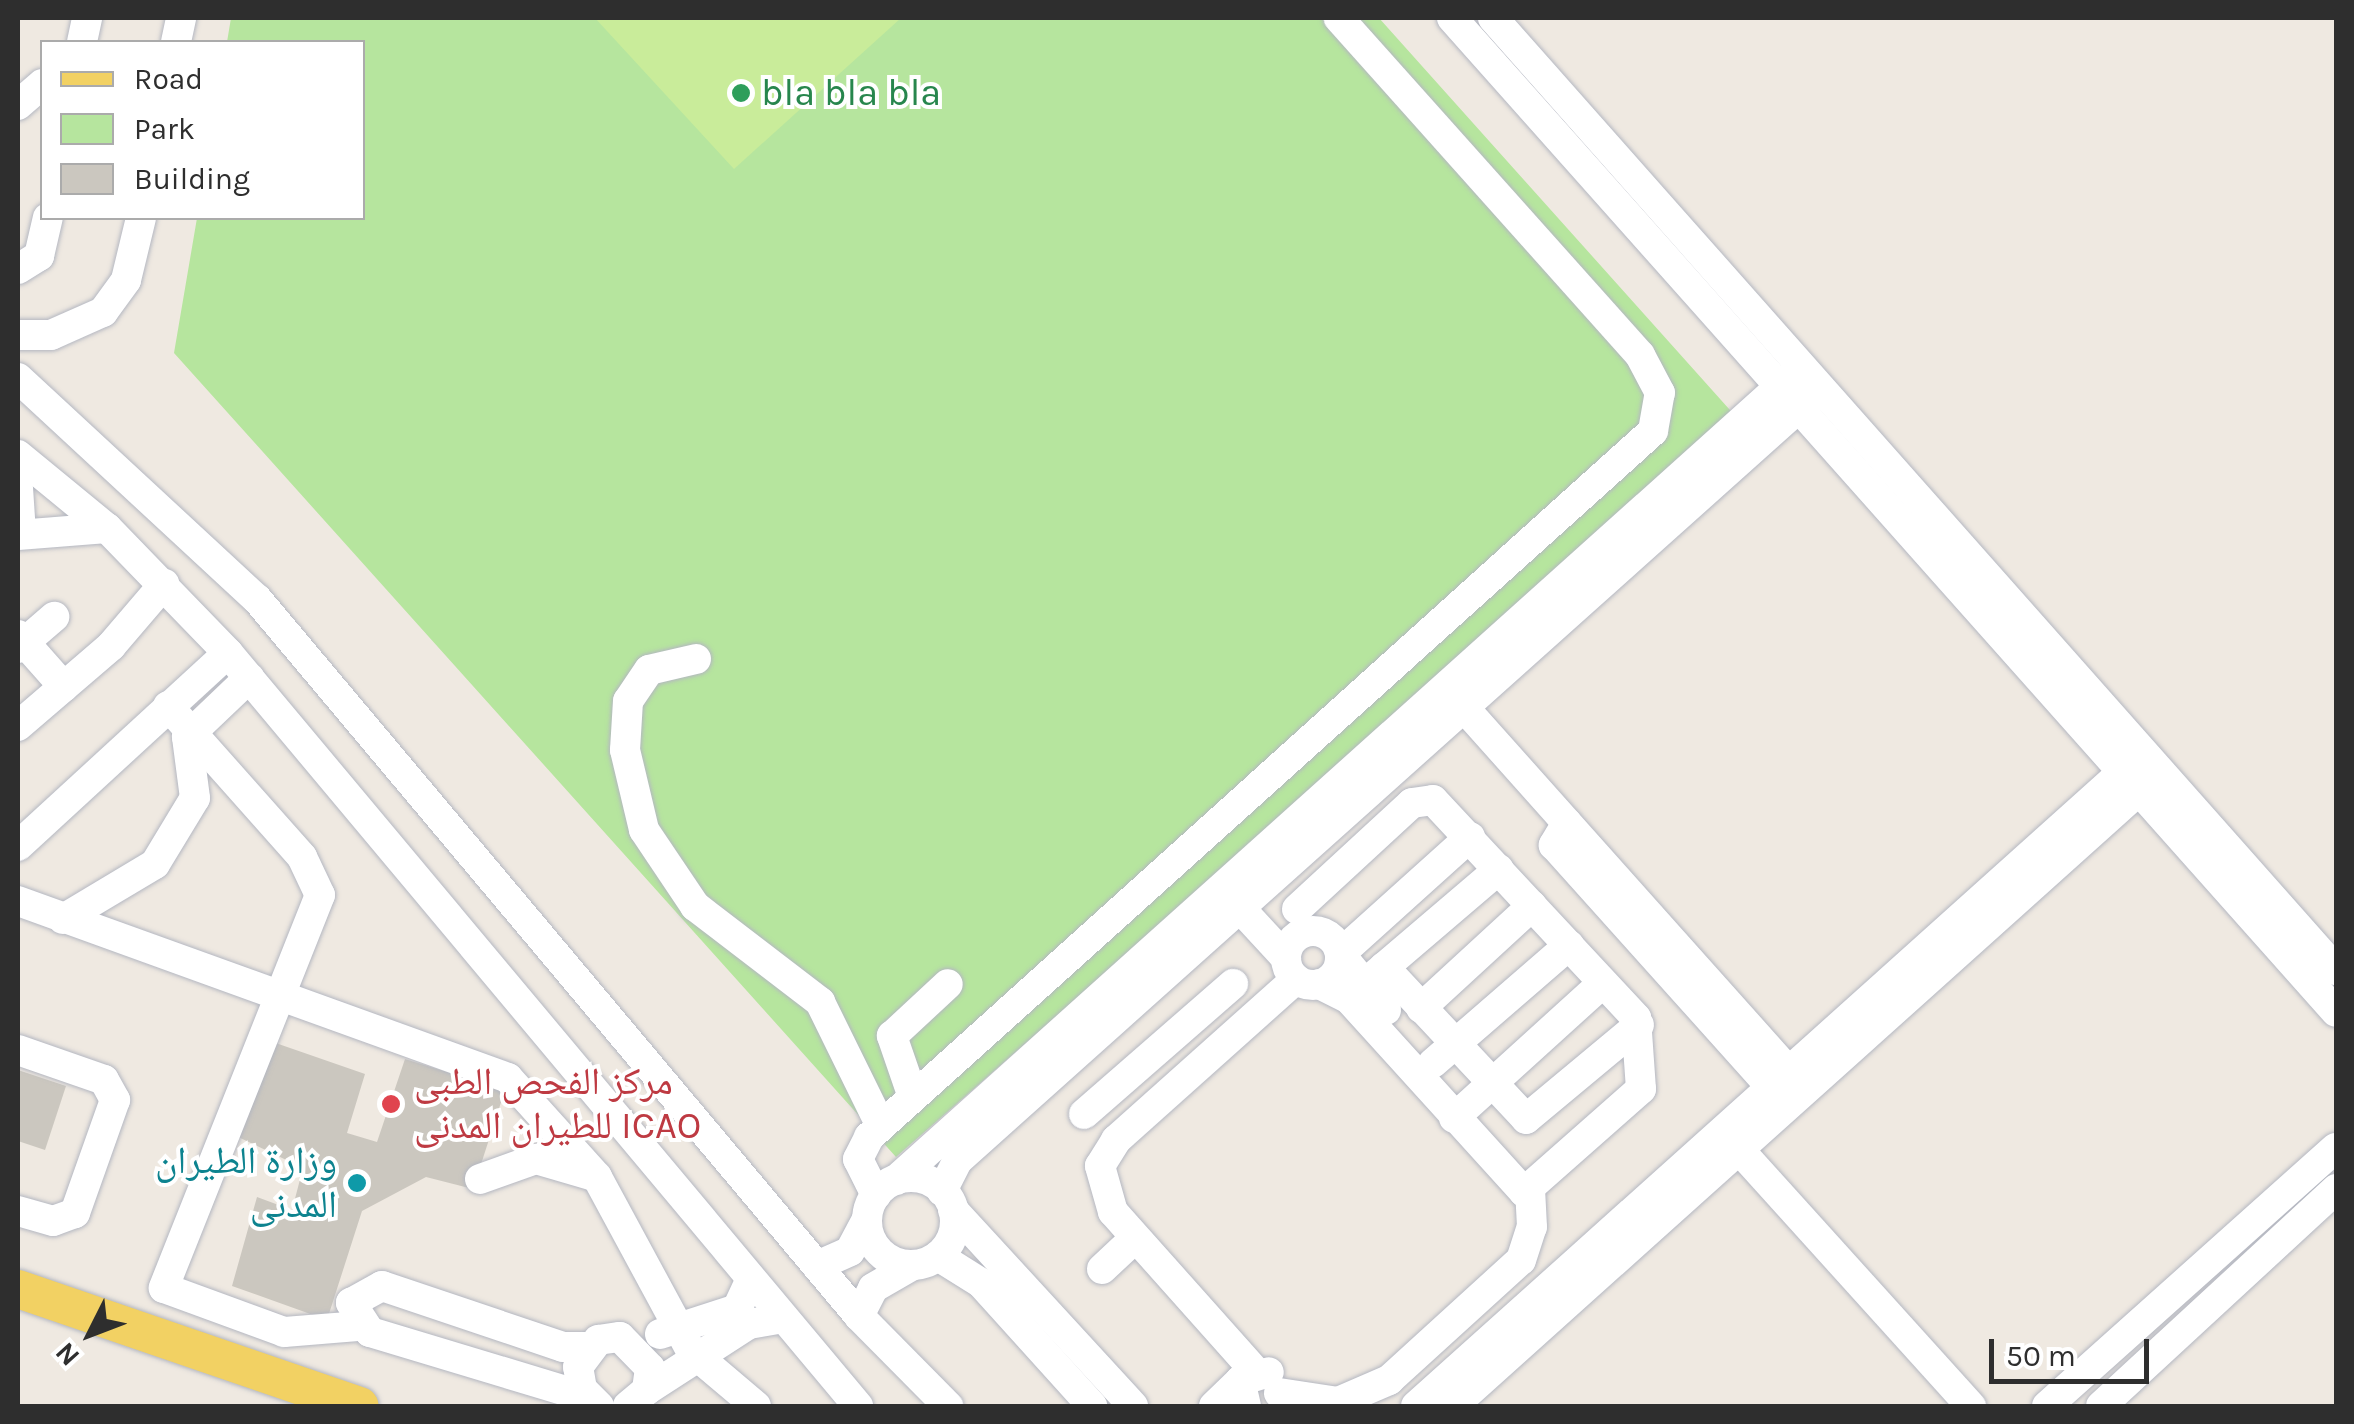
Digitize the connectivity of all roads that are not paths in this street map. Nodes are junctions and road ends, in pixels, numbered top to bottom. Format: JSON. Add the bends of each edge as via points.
{"nodes":[{"id":1,"x":1339,"y":18,"type":"edge"},
{"id":2,"x":1452,"y":18,"type":"edge"},
{"id":3,"x":1493,"y":18,"type":"edge"},
{"id":4,"x":40,"y":86,"type":"edge"},
{"id":5,"x":18,"y":105,"type":"edge"},
{"id":6,"x":48,"y":220,"type":"edge"},
{"id":7,"x":140,"y":220,"type":"edge"},
{"id":8,"x":18,"y":269,"type":"edge"},
{"id":9,"x":18,"y":335,"type":"edge"},
{"id":10,"x":51,"y":336,"type":"junction"},
{"id":11,"x":1814,"y":375,"type":"junction"},
{"id":12,"x":21,"y":381,"type":"edge"},
{"id":13,"x":1789,"y":398,"type":"junction"},
{"id":14,"x":18,"y":454,"type":"edge"},
{"id":15,"x":18,"y":488,"type":"edge"},
{"id":16,"x":107,"y":528,"type":"junction"},
{"id":17,"x":19,"y":534,"type":"edge"},
{"id":18,"x":172,"y":592,"type":"junction"},
{"id":19,"x":54,"y":617,"type":"dead end"},
{"id":20,"x":20,"y":642,"type":"edge"},
{"id":21,"x":228,"y":652,"type":"junction"},
{"id":22,"x":696,"y":659,"type":"dead end"},
{"id":23,"x":249,"y":678,"type":"junction"},
{"id":24,"x":64,"y":687,"type":"junction"},
{"id":25,"x":1455,"y":697,"type":"junction"},
{"id":26,"x":168,"y":706,"type":"junction"},
{"id":27,"x":18,"y":726,"type":"edge"},
{"id":28,"x":192,"y":732,"type":"junction"},
{"id":29,"x":2141,"y":772,"type":"junction"},
{"id":30,"x":1470,"y":837,"type":"junction"},
{"id":31,"x":18,"y":846,"type":"edge"},
{"id":32,"x":1499,"y":869,"type":"junction"},
{"id":33,"x":1262,"y":870,"type":"junction"},
{"id":34,"x":1231,"y":898,"type":"junction"},
{"id":35,"x":18,"y":901,"type":"edge"},
{"id":36,"x":1532,"y":906,"type":"junction"},
{"id":37,"x":63,"y":919,"type":"junction"},
{"id":38,"x":1308,"y":920,"type":"junction"},
{"id":39,"x":1569,"y":945,"type":"junction"},
{"id":40,"x":1340,"y":954,"type":"junction"},
{"id":41,"x":2336,"y":970,"type":"edge"},
{"id":42,"x":1301,"y":974,"type":"junction"},
{"id":43,"x":1374,"y":976,"type":"junction"},
{"id":44,"x":1603,"y":983,"type":"junction"},
{"id":45,"x":948,"y":984,"type":"dead end"},
{"id":46,"x":1233,"y":984,"type":"dead end"},
{"id":47,"x":280,"y":997,"type":"junction"},
{"id":48,"x":1208,"y":1006,"type":"junction"},
{"id":49,"x":1421,"y":1008,"type":"junction"},
{"id":50,"x":2336,"y":1012,"type":"edge"},
{"id":51,"x":1640,"y":1025,"type":"junction"},
{"id":52,"x":1234,"y":1034,"type":"junction"},
{"id":53,"x":18,"y":1050,"type":"edge"},
{"id":54,"x":1444,"y":1054,"type":"junction"},
{"id":55,"x":1788,"y":1083,"type":"junction"},
{"id":56,"x":1118,"y":1084,"type":"junction"},
{"id":57,"x":912,"y":1097,"type":"junction"},
{"id":58,"x":1472,"y":1103,"type":"junction"},
{"id":59,"x":1084,"y":1114,"type":"dead end"},
{"id":60,"x":1145,"y":1114,"type":"junction"},
{"id":61,"x":881,"y":1126,"type":"junction"},
{"id":62,"x":1730,"y":1140,"type":"junction"},
{"id":63,"x":2336,"y":1148,"type":"edge"},
{"id":64,"x":597,"y":1177,"type":"junction"},
{"id":65,"x":480,"y":1179,"type":"dead end"},
{"id":66,"x":1535,"y":1188,"type":"junction"},
{"id":67,"x":2336,"y":1189,"type":"edge"},
{"id":68,"x":880,"y":1198,"type":"junction"},
{"id":69,"x":948,"y":1200,"type":"junction"},
{"id":70,"x":18,"y":1211,"type":"edge"},
{"id":71,"x":1136,"y":1238,"type":"junction"},
{"id":72,"x":925,"y":1261,"type":"junction"},
{"id":73,"x":817,"y":1266,"type":"junction"},
{"id":74,"x":1102,"y":1269,"type":"dead end"},
{"id":75,"x":750,"y":1278,"type":"junction"},
{"id":76,"x":18,"y":1289,"type":"edge"},
{"id":77,"x":859,"y":1316,"type":"junction"},
{"id":78,"x":783,"y":1318,"type":"junction"},
{"id":79,"x":358,"y":1326,"type":"junction"},
{"id":80,"x":677,"y":1328,"type":"junction"},
{"id":81,"x":632,"y":1340,"type":"junction"},
{"id":82,"x":884,"y":1344,"type":"junction"},
{"id":83,"x":589,"y":1347,"type":"junction"},
{"id":84,"x":697,"y":1358,"type":"junction"},
{"id":85,"x":1247,"y":1386,"type":"edge"},
{"id":86,"x":637,"y":1398,"type":"edge"},
{"id":87,"x":1276,"y":1400,"type":"edge"},
{"id":88,"x":595,"y":1402,"type":"edge"},
{"id":89,"x":360,"y":1406,"type":"edge"},
{"id":90,"x":756,"y":1406,"type":"edge"},
{"id":91,"x":858,"y":1406,"type":"edge"},
{"id":92,"x":918,"y":1406,"type":"edge"},
{"id":93,"x":948,"y":1406,"type":"edge"},
{"id":94,"x":1092,"y":1406,"type":"edge"},
{"id":95,"x":1133,"y":1406,"type":"edge"},
{"id":96,"x":1214,"y":1406,"type":"edge"},
{"id":97,"x":1416,"y":1406,"type":"edge"},
{"id":98,"x":1453,"y":1406,"type":"edge"},
{"id":99,"x":1971,"y":1406,"type":"edge"},
{"id":100,"x":2047,"y":1406,"type":"edge"},
{"id":101,"x":2101,"y":1406,"type":"edge"}],
"edges":[{"from":1,"to":57,"type":"street","via":[[1640,355],[1660,393],[1653,431]]},
{"from":2,"to":13,"type":"street"},
{"from":3,"to":11,"type":"street"},
{"from":4,"to":5,"type":"street"},
{"from":6,"to":8,"type":"street","via":[[39,256]]},
{"from":7,"to":10,"type":"street","via":[[118,295]]},
{"from":9,"to":10,"type":"street"},
{"from":10,"to":12,"type":"street"},
{"from":11,"to":13,"type":"street"},
{"from":11,"to":29,"type":"street"},
{"from":12,"to":73,"type":"street","via":[[257,599]]},
{"from":13,"to":25,"type":"street"},
{"from":13,"to":29,"type":"street"},
{"from":14,"to":16,"type":"street"},
{"from":15,"to":17,"type":"street"},
{"from":16,"to":17,"type":"street"},
{"from":16,"to":18,"type":"street"},
{"from":18,"to":21,"type":"street"},
{"from":18,"to":24,"type":"street"},
{"from":19,"to":20,"type":"street"},
{"from":20,"to":24,"type":"street"},
{"from":21,"to":23,"type":"street"},
{"from":21,"to":26,"type":"street"},
{"from":22,"to":61,"type":"street","via":[[649,670],[628,700],[626,761],[644,830],[695,906],[820,1002]]},
{"from":23,"to":28,"type":"street"},
{"from":23,"to":75,"type":"street"},
{"from":24,"to":27,"type":"street"},
{"from":25,"to":33,"type":"street"},
{"from":25,"to":55,"type":"street"},
{"from":26,"to":28,"type":"street"},
{"from":26,"to":31,"type":"street"},
{"from":28,"to":37,"type":"street","via":[[185,744],[195,798],[155,864]]},
{"from":28,"to":47,"type":"street","via":[[314,875],[315,919]]},
{"from":29,"to":41,"type":"street"},
{"from":29,"to":50,"type":"street"},
{"from":29,"to":55,"type":"street"},
{"from":30,"to":32,"type":"street"},
{"from":30,"to":38,"type":"street","via":[[1438,802],[1416,800]]},
{"from":30,"to":40,"type":"street"},
{"from":32,"to":36,"type":"street"},
{"from":32,"to":43,"type":"street"},
{"from":33,"to":34,"type":"street"},
{"from":33,"to":38,"type":"street"},
{"from":34,"to":42,"type":"street"},
{"from":34,"to":68,"type":"street"},
{"from":34,"to":69,"type":"street","via":[[958,1160]]},
{"from":35,"to":37,"type":"street"},
{"from":36,"to":39,"type":"street"},
{"from":36,"to":49,"type":"street"},
{"from":37,"to":47,"type":"street"},
{"from":38,"to":40,"type":"street"},
{"from":38,"to":42,"type":"street","via":[[1292,941]]},
{"from":39,"to":44,"type":"street"},
{"from":39,"to":54,"type":"street"},
{"from":40,"to":42,"type":"street"},
{"from":40,"to":43,"type":"street"},
{"from":42,"to":52,"type":"street"},
{"from":42,"to":58,"type":"street","via":[[1349,999]]},
{"from":43,"to":49,"type":"street"},
{"from":43,"to":54,"type":"street"},
{"from":44,"to":51,"type":"street"},
{"from":44,"to":58,"type":"street"},
{"from":45,"to":57,"type":"street","via":[[892,1036]]},
{"from":46,"to":48,"type":"street"},
{"from":47,"to":64,"type":"street","via":[[508,1078]]},
{"from":47,"to":79,"type":"street","via":[[164,1288],[284,1332]]},
{"from":48,"to":52,"type":"street"},
{"from":48,"to":56,"type":"street"},
{"from":49,"to":54,"type":"street"},
{"from":51,"to":58,"type":"street","via":[[1532,1118]]},
{"from":51,"to":66,"type":"street","via":[[1636,1097]]},
{"from":52,"to":60,"type":"street"},
{"from":53,"to":70,"type":"street","via":[[104,1080],[115,1100],[75,1213],[54,1221]]},
{"from":54,"to":58,"type":"street"},
{"from":55,"to":62,"type":"street"},
{"from":56,"to":59,"type":"street"},
{"from":56,"to":60,"type":"street"},
{"from":57,"to":61,"type":"street"},
{"from":58,"to":66,"type":"street"},
{"from":60,"to":71,"type":"street","via":[[1109,1147],[1099,1177],[1105,1201]]},
{"from":61,"to":68,"type":"street","via":[[858,1159]]},
{"from":62,"to":97,"type":"street"},
{"from":62,"to":98,"type":"street"},
{"from":62,"to":99,"type":"street"},
{"from":63,"to":100,"type":"street"},
{"from":64,"to":65,"type":"street","via":[[536,1159]]},
{"from":64,"to":80,"type":"street"},
{"from":66,"to":87,"type":"street","via":[[1521,1260],[1389,1380],[1338,1402]]},
{"from":67,"to":101,"type":"street"},
{"from":68,"to":69,"type":"street","via":[[921,1179]]},
{"from":68,"to":72,"type":"street","via":[[885,1257]]},
{"from":68,"to":73,"type":"street","via":[[850,1251]]},
{"from":69,"to":72,"type":"street","via":[[952,1235]]},
{"from":69,"to":95,"type":"street"},
{"from":71,"to":74,"type":"street"},
{"from":71,"to":85,"type":"street"},
{"from":72,"to":77,"type":"street","via":[[873,1288]]},
{"from":72,"to":94,"type":"street","via":[[981,1283]]},
{"from":73,"to":77,"type":"street"},
{"from":75,"to":78,"type":"street"},
{"from":75,"to":80,"type":"street","via":[[737,1309]]},
{"from":76,"to":89,"type":"main road"},
{"from":77,"to":82,"type":"street"},
{"from":78,"to":84,"type":"street","via":[[757,1320]]},
{"from":78,"to":91,"type":"street"},
{"from":79,"to":83,"type":"street","via":[[351,1303],[382,1286],[563,1347]]},
{"from":79,"to":88,"type":"street"},
{"from":80,"to":81,"type":"street"},
{"from":80,"to":84,"type":"street"},
{"from":81,"to":83,"type":"street","via":[[609,1337]]},
{"from":81,"to":86,"type":"street","via":[[650,1368]]},
{"from":82,"to":92,"type":"street"},
{"from":82,"to":93,"type":"street"},
{"from":83,"to":88,"type":"street","via":[[578,1378]]},
{"from":84,"to":86,"type":"street"},
{"from":84,"to":90,"type":"street"},
{"from":85,"to":87,"type":"street","via":[[1270,1372]]},
{"from":85,"to":96,"type":"street"}]}
